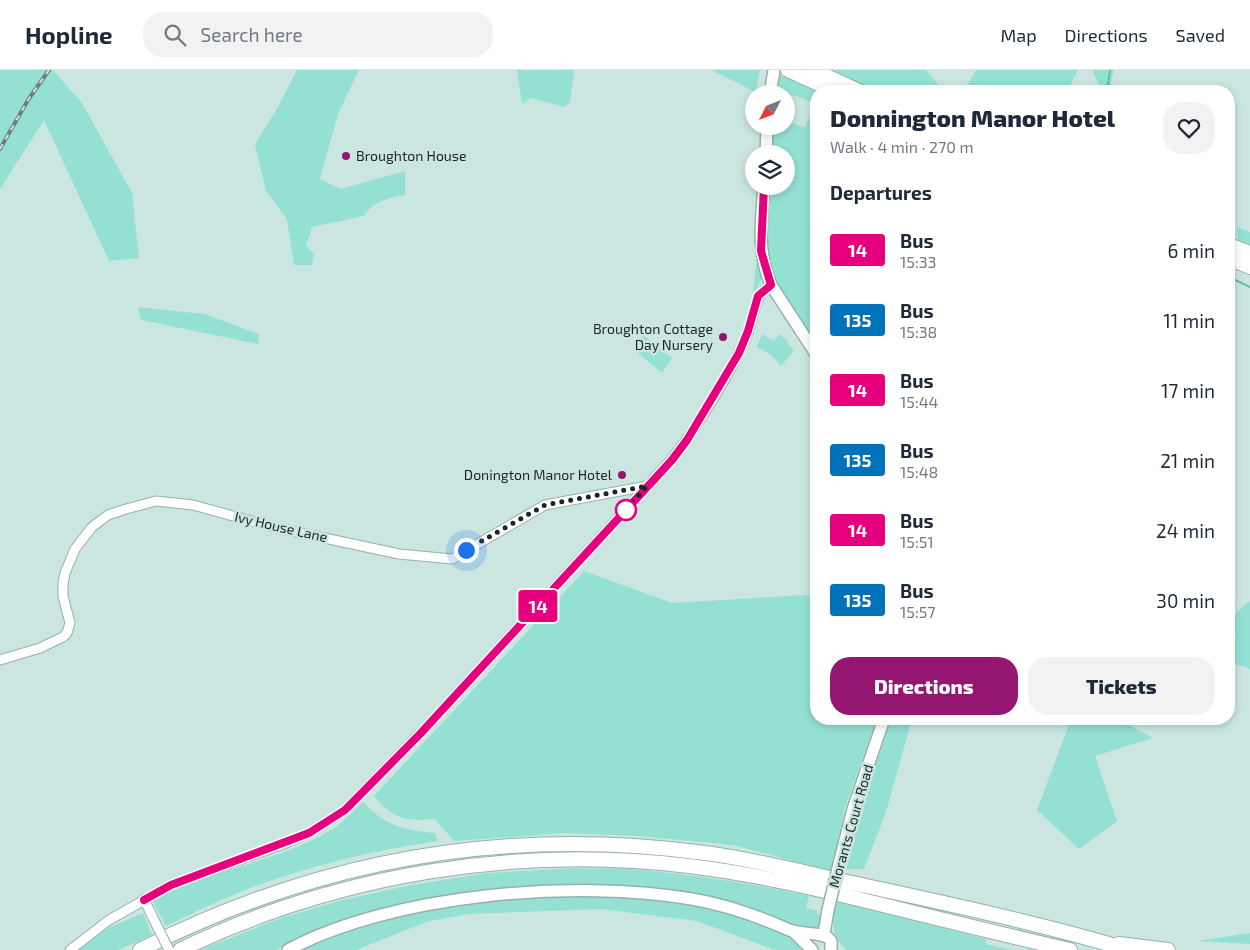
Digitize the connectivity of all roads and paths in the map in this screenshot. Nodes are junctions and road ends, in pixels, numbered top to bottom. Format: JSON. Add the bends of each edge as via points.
{"nodes":[{"id":1,"x":788,"y":70,"type":"edge"},
{"id":2,"x":813,"y":70,"type":"edge"},
{"id":3,"x":821,"y":85,"type":"edge"},
{"id":4,"x":846,"y":85,"type":"edge"},
{"id":5,"x":764,"y":195,"type":"edge"},
{"id":6,"x":1235,"y":247,"type":"edge"},
{"id":7,"x":1250,"y":253,"type":"edge"},
{"id":8,"x":1235,"y":261,"type":"edge"},
{"id":9,"x":1250,"y":267,"type":"edge"},
{"id":10,"x":771,"y":285,"type":"junction"},
{"id":11,"x":810,"y":345,"type":"edge"},
{"id":12,"x":647,"y":486,"type":"junction"},
{"id":13,"x":0,"y":660,"type":"edge"},
{"id":14,"x":882,"y":725,"type":"edge"},
{"id":15,"x":144,"y":900,"type":"junction"},
{"id":16,"x":793,"y":932,"type":"junction"},
{"id":17,"x":820,"y":935,"type":"junction"},
{"id":18,"x":1103,"y":942,"type":"junction"},
{"id":19,"x":70,"y":950,"type":"edge"},
{"id":20,"x":140,"y":950,"type":"edge"},
{"id":21,"x":169,"y":950,"type":"edge"},
{"id":22,"x":180,"y":950,"type":"edge"},
{"id":23,"x":288,"y":950,"type":"edge"},
{"id":24,"x":812,"y":950,"type":"edge"},
{"id":25,"x":831,"y":950,"type":"edge"},
{"id":26,"x":1070,"y":950,"type":"edge"},
{"id":27,"x":1129,"y":950,"type":"edge"},
{"id":28,"x":1168,"y":950,"type":"edge"}],
"edges":[{"from":1,"to":3,"type":"highway"},
{"from":2,"to":4,"type":"highway"},
{"from":5,"to":10,"type":"main road","via":[[761,251]]},
{"from":6,"to":7,"type":"highway"},
{"from":8,"to":9,"type":"highway"},
{"from":10,"to":11,"type":"main road"},
{"from":10,"to":12,"type":"street","via":[[758,296],[739,353],[687,440]]},
{"from":12,"to":13,"type":"street","name":"Ivy House Lane","via":[[545,505],[452,559],[399,554],[273,527],[193,505],[156,501],[126,509],[108,515],[92,527],[76,549],[63,584],[70,623],[64,637]]},
{"from":12,"to":15,"type":"street","via":[[413,741],[345,810],[294,840],[188,878]]},
{"from":14,"to":17,"type":"main road","name":"Morants Court Road","bridge":true,"via":[[853,809]]},
{"from":15,"to":19,"type":"street"},
{"from":15,"to":21,"type":"street","bridge":true},
{"from":16,"to":17,"type":"main road"},
{"from":16,"to":23,"type":"main road","via":[[750,914],[694,899],[618,892],[570,892],[494,896],[374,916],[334,929]]},
{"from":16,"to":24,"type":"main road"},
{"from":17,"to":24,"type":"main road","name":"Morants Court Road","via":[[812,940]]},
{"from":17,"to":25,"type":"main road","via":[[831,941]]},
{"from":18,"to":20,"type":"highway","via":[[734,858],[653,847],[571,843],[474,848],[361,867],[251,900]]},
{"from":18,"to":27,"type":"highway"},
{"from":18,"to":28,"type":"highway"},
{"from":22,"to":26,"type":"highway","via":[[272,912],[366,884],[493,864],[593,860],[666,864],[756,876]]}]}
